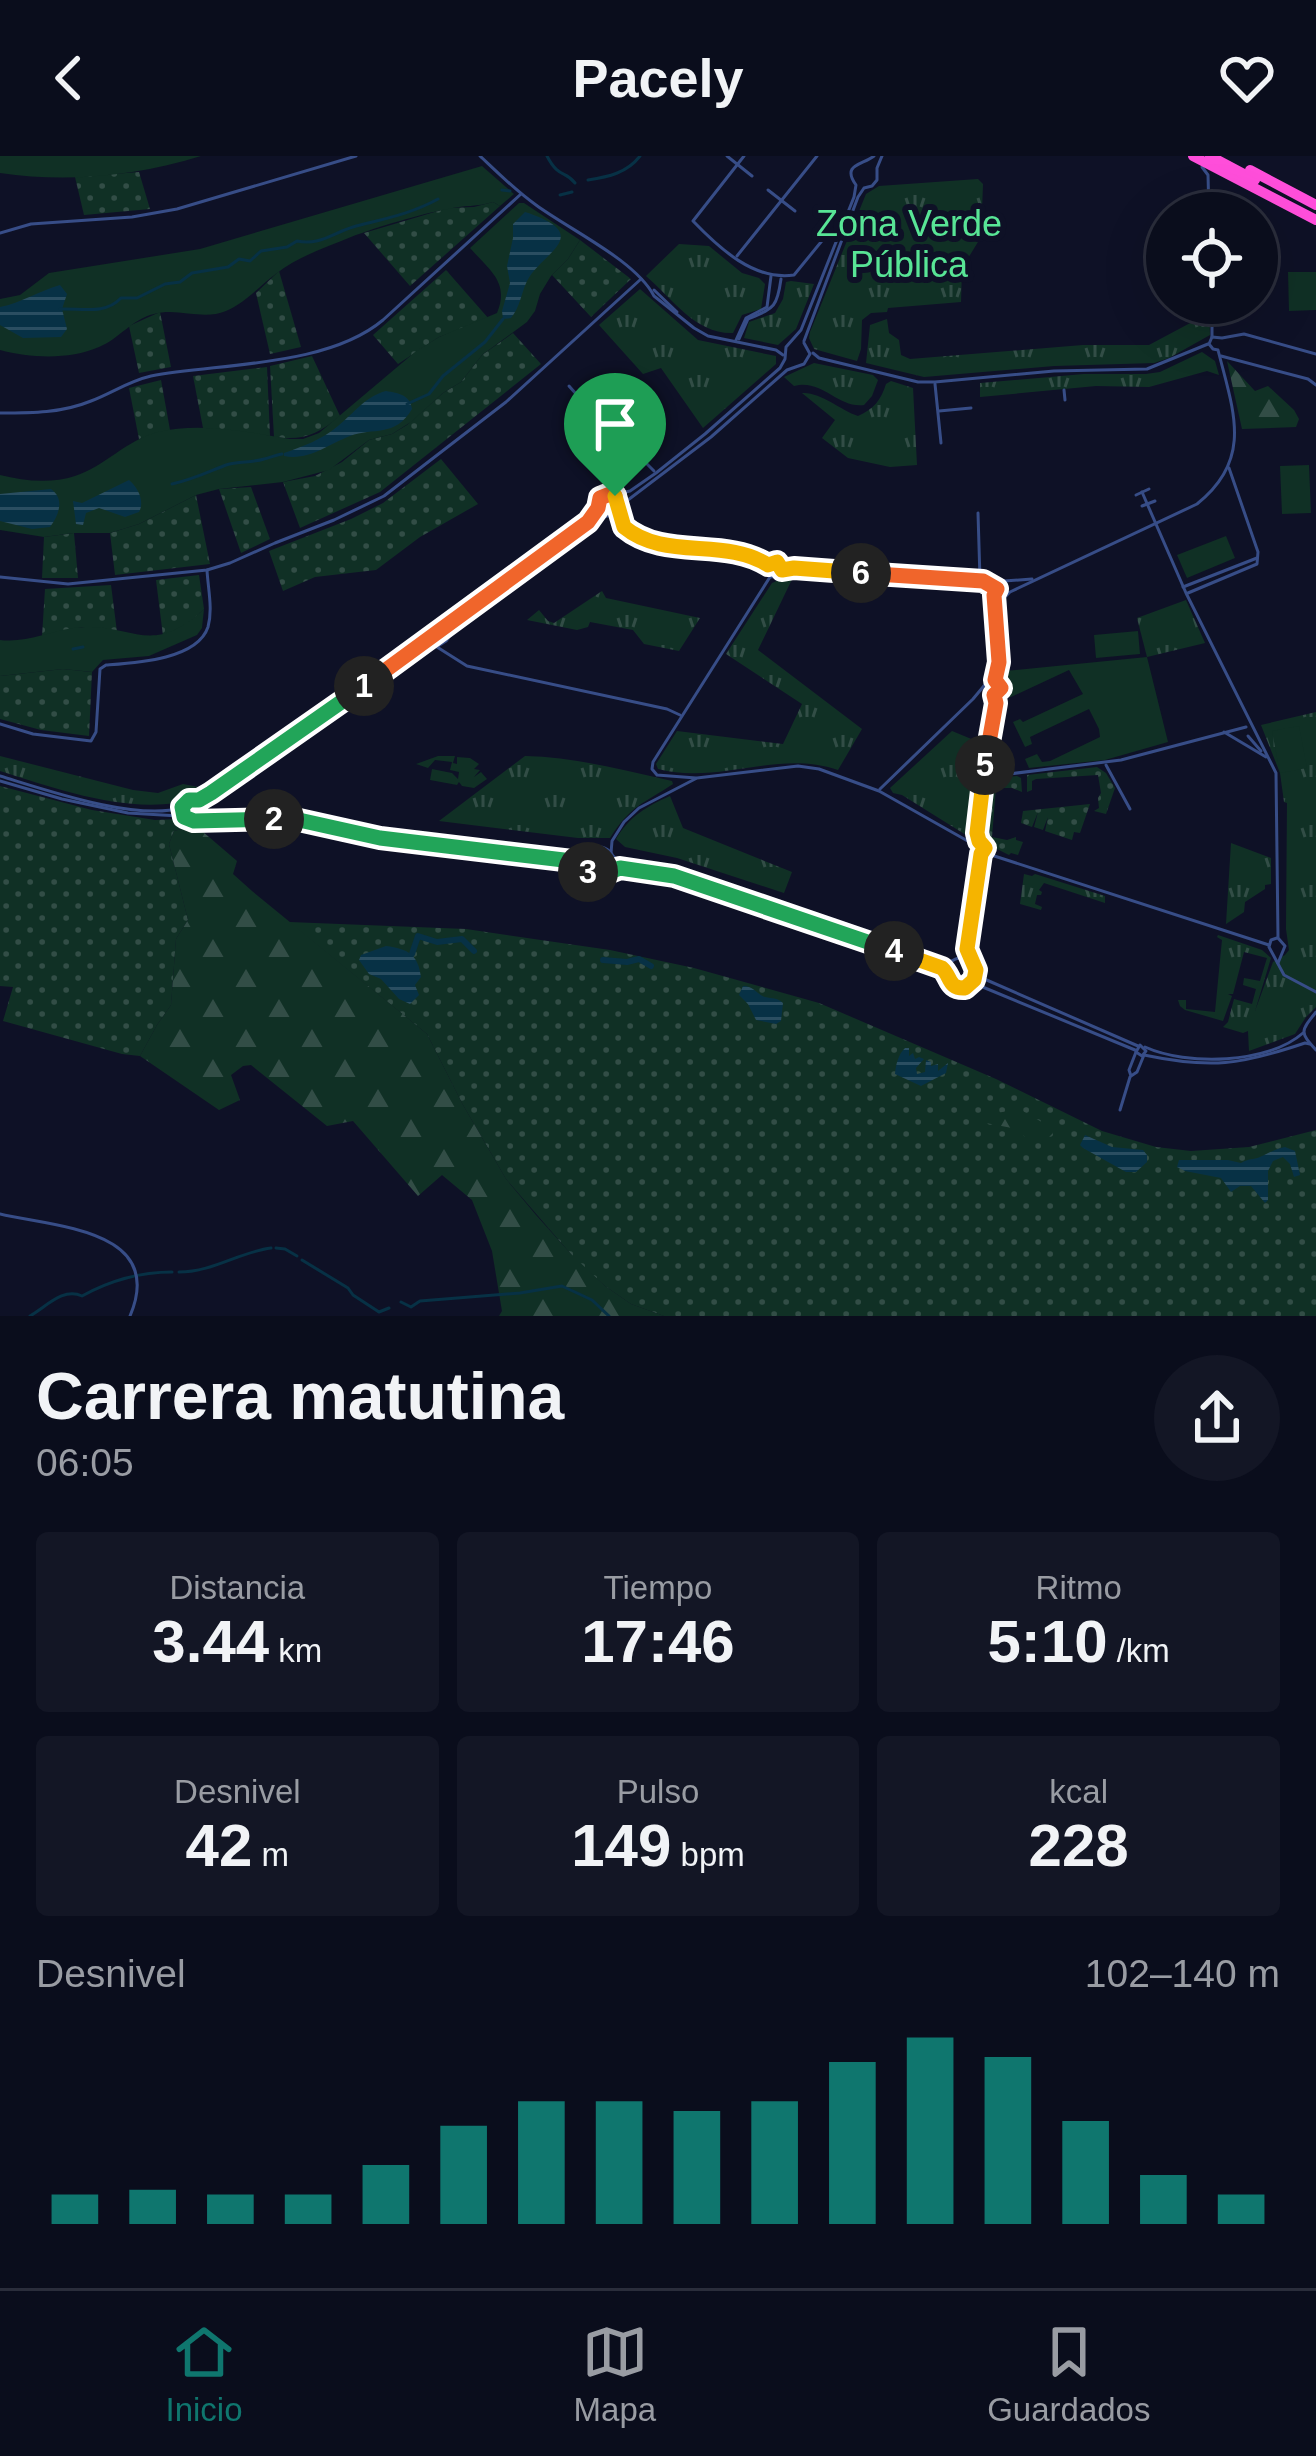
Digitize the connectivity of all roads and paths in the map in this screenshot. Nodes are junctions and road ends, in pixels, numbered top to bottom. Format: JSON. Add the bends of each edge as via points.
{"nodes":[{"id":1,"x":356,"y":156,"type":"edge"},
{"id":2,"x":480,"y":156,"type":"edge"},
{"id":3,"x":727,"y":156,"type":"edge"},
{"id":4,"x":744,"y":156,"type":"edge"},
{"id":5,"x":817,"y":156,"type":"edge"},
{"id":6,"x":874,"y":156,"type":"edge"},
{"id":7,"x":882,"y":156,"type":"edge"},
{"id":8,"x":1194,"y":156,"type":"edge"},
{"id":9,"x":1210,"y":156,"type":"edge"},
{"id":10,"x":1225,"y":156,"type":"edge"},
{"id":11,"x":855,"y":160,"type":"edge"},
{"id":12,"x":866,"y":161,"type":"junction"},
{"id":13,"x":737,"y":165,"type":"junction"},
{"id":14,"x":877,"y":168,"type":"junction"},
{"id":15,"x":752,"y":176,"type":"dead end"},
{"id":16,"x":856,"y":185,"type":"junction"},
{"id":17,"x":864,"y":188,"type":"junction"},
{"id":18,"x":768,"y":190,"type":"dead end"},
{"id":19,"x":1208,"y":192,"type":"edge"},
{"id":20,"x":521,"y":194,"type":"junction"},
{"id":21,"x":782,"y":200,"type":"junction"},
{"id":22,"x":1316,"y":209,"type":"edge"},
{"id":23,"x":795,"y":211,"type":"dead end"},
{"id":24,"x":827,"y":220,"type":"dead end"},
{"id":25,"x":0,"y":233,"type":"edge"},
{"id":26,"x":736,"y":257,"type":"junction"},
{"id":27,"x":771,"y":275,"type":"junction"},
{"id":28,"x":782,"y":277,"type":"junction"},
{"id":29,"x":641,"y":279,"type":"junction"},
{"id":30,"x":1213,"y":324,"type":"edge"},
{"id":31,"x":1213,"y":337,"type":"junction"},
{"id":32,"x":1222,"y":338,"type":"junction"},
{"id":33,"x":737,"y":342,"type":"junction"},
{"id":34,"x":792,"y":342,"type":"junction"},
{"id":35,"x":804,"y":343,"type":"junction"},
{"id":36,"x":1209,"y":344,"type":"junction"},
{"id":37,"x":786,"y":347,"type":"junction"},
{"id":38,"x":776,"y":350,"type":"junction"},
{"id":39,"x":809,"y":350,"type":"junction"},
{"id":40,"x":1219,"y":352,"type":"junction"},
{"id":41,"x":1316,"y":354,"type":"edge"},
{"id":42,"x":785,"y":357,"type":"junction"},
{"id":43,"x":819,"y":358,"type":"junction"},
{"id":44,"x":806,"y":362,"type":"junction"},
{"id":45,"x":796,"y":366,"type":"junction"},
{"id":46,"x":935,"y":382,"type":"junction"},
{"id":47,"x":1316,"y":385,"type":"edge"},
{"id":48,"x":569,"y":386,"type":"dead end"},
{"id":49,"x":1064,"y":390,"type":"dead end"},
{"id":50,"x":1065,"y":400,"type":"dead end"},
{"id":51,"x":971,"y":408,"type":"dead end"},
{"id":52,"x":938,"y":411,"type":"junction"},
{"id":53,"x":0,"y":413,"type":"edge"},
{"id":54,"x":941,"y":443,"type":"dead end"},
{"id":55,"x":1229,"y":466,"type":"junction"},
{"id":56,"x":656,"y":472,"type":"junction"},
{"id":57,"x":1149,"y":489,"type":"dead end"},
{"id":58,"x":615,"y":496,"type":"junction"},
{"id":59,"x":1155,"y":501,"type":"dead end"},
{"id":60,"x":1145,"y":506,"type":"junction"},
{"id":61,"x":598,"y":508,"type":"junction"},
{"id":62,"x":618,"y":509,"type":"junction"},
{"id":63,"x":978,"y":512,"type":"dead end"},
{"id":64,"x":608,"y":516,"type":"junction"},
{"id":65,"x":1155,"y":522,"type":"junction"},
{"id":66,"x":624,"y":527,"type":"junction"},
{"id":67,"x":768,"y":565,"type":"junction"},
{"id":68,"x":207,"y":569,"type":"junction"},
{"id":69,"x":782,"y":570,"type":"junction"},
{"id":70,"x":770,"y":577,"type":"junction"},
{"id":71,"x":0,"y":578,"type":"edge"},
{"id":72,"x":1040,"y":578,"type":"junction"},
{"id":73,"x":981,"y":581,"type":"junction"},
{"id":74,"x":1006,"y":581,"type":"junction"},
{"id":75,"x":997,"y":589,"type":"junction"},
{"id":76,"x":1185,"y":590,"type":"junction"},
{"id":77,"x":1008,"y":593,"type":"junction"},
{"id":78,"x":995,"y":607,"type":"junction"},
{"id":79,"x":444,"y":628,"type":"junction"},
{"id":80,"x":449,"y":636,"type":"junction"},
{"id":81,"x":431,"y":638,"type":"junction"},
{"id":82,"x":435,"y":646,"type":"junction"},
{"id":83,"x":451,"y":654,"type":"junction"},
{"id":84,"x":995,"y":680,"type":"junction"},
{"id":85,"x":985,"y":685,"type":"junction"},
{"id":86,"x":993,"y":695,"type":"junction"},
{"id":87,"x":974,"y":699,"type":"junction"},
{"id":88,"x":682,"y":716,"type":"junction"},
{"id":89,"x":0,"y":724,"type":"edge"},
{"id":90,"x":1250,"y":727,"type":"junction"},
{"id":91,"x":1222,"y":731,"type":"junction"},
{"id":92,"x":1247,"y":736,"type":"junction"},
{"id":93,"x":1266,"y":757,"type":"junction"},
{"id":94,"x":1106,"y":763,"type":"junction"},
{"id":95,"x":1274,"y":766,"type":"junction"},
{"id":96,"x":983,"y":777,"type":"junction"},
{"id":97,"x":0,"y":778,"type":"edge"},
{"id":98,"x":697,"y":778,"type":"junction"},
{"id":99,"x":879,"y":790,"type":"junction"},
{"id":100,"x":199,"y":800,"type":"junction"},
{"id":101,"x":182,"y":807,"type":"junction"},
{"id":102,"x":205,"y":808,"type":"junction"},
{"id":103,"x":1130,"y":809,"type":"dead end"},
{"id":104,"x":184,"y":817,"type":"junction"},
{"id":105,"x":199,"y":820,"type":"junction"},
{"id":106,"x":612,"y":841,"type":"junction"},
{"id":107,"x":976,"y":842,"type":"junction"},
{"id":108,"x":598,"y":847,"type":"junction"},
{"id":109,"x":983,"y":851,"type":"junction"},
{"id":110,"x":587,"y":853,"type":"junction"},
{"id":111,"x":612,"y":855,"type":"junction"},
{"id":112,"x":585,"y":868,"type":"junction"},
{"id":113,"x":611,"y":871,"type":"junction"},
{"id":114,"x":1278,"y":938,"type":"junction"},
{"id":115,"x":1269,"y":945,"type":"junction"},
{"id":116,"x":967,"y":949,"type":"junction"},
{"id":117,"x":1282,"y":953,"type":"junction"},
{"id":118,"x":1275,"y":954,"type":"junction"},
{"id":119,"x":954,"y":960,"type":"junction"},
{"id":120,"x":1279,"y":963,"type":"junction"},
{"id":121,"x":973,"y":965,"type":"junction"},
{"id":122,"x":946,"y":972,"type":"junction"},
{"id":123,"x":973,"y":982,"type":"junction"},
{"id":124,"x":1316,"y":992,"type":"edge"},
{"id":125,"x":1314,"y":1016,"type":"edge"},
{"id":126,"x":1304,"y":1033,"type":"junction"},
{"id":127,"x":1314,"y":1047,"type":"edge"},
{"id":128,"x":1138,"y":1049,"type":"junction"},
{"id":129,"x":1144,"y":1055,"type":"junction"},
{"id":130,"x":1131,"y":1076,"type":"junction"},
{"id":131,"x":1120,"y":1110,"type":"dead end"},
{"id":132,"x":0,"y":1215,"type":"edge"},
{"id":133,"x":130,"y":1316,"type":"edge"}],
"edges":[{"from":1,"to":25,"type":"street","via":[[158,214]]},
{"from":2,"to":20,"type":"street"},
{"from":3,"to":13,"type":"street"},
{"from":4,"to":13,"type":"street"},
{"from":5,"to":21,"type":"street"},
{"from":6,"to":12,"type":"street"},
{"from":7,"to":14,"type":"street"},
{"from":8,"to":19,"type":"street"},
{"from":8,"to":22,"type":"highway"},
{"from":9,"to":22,"type":"highway"},
{"from":10,"to":22,"type":"highway"},
{"from":11,"to":12,"type":"street"},
{"from":11,"to":16,"type":"street"},
{"from":12,"to":14,"type":"street"},
{"from":13,"to":15,"type":"street"},
{"from":13,"to":26,"type":"street","via":[[693,220]]},
{"from":14,"to":17,"type":"street","via":[[875,183]]},
{"from":16,"to":17,"type":"street"},
{"from":16,"to":34,"type":"street"},
{"from":17,"to":35,"type":"street"},
{"from":18,"to":21,"type":"street"},
{"from":20,"to":29,"type":"street"},
{"from":20,"to":53,"type":"street","via":[[358,338],[256,363],[142,378],[63,410]]},
{"from":21,"to":23,"type":"street"},
{"from":21,"to":26,"type":"street"},
{"from":24,"to":28,"type":"street","via":[[830,232],[796,274]]},
{"from":26,"to":27,"type":"street"},
{"from":27,"to":28,"type":"street"},
{"from":27,"to":33,"type":"street","via":[[767,307],[746,318]]},
{"from":28,"to":33,"type":"street","via":[[774,305],[746,321]]},
{"from":29,"to":33,"type":"street","via":[[703,334]]},
{"from":29,"to":68,"type":"street","via":[[521,389],[384,496]]},
{"from":30,"to":31,"type":"street"},
{"from":31,"to":32,"type":"street"},
{"from":31,"to":36,"type":"street"},
{"from":32,"to":40,"type":"street"},
{"from":32,"to":41,"type":"street","via":[[1244,334]]},
{"from":33,"to":38,"type":"street"},
{"from":34,"to":35,"type":"street"},
{"from":34,"to":37,"type":"street"},
{"from":35,"to":39,"type":"street"},
{"from":36,"to":40,"type":"street"},
{"from":36,"to":46,"type":"street","via":[[1147,369]]},
{"from":37,"to":38,"type":"street"},
{"from":37,"to":42,"type":"street"},
{"from":38,"to":42,"type":"street"},
{"from":39,"to":43,"type":"street"},
{"from":39,"to":44,"type":"street"},
{"from":40,"to":47,"type":"street"},
{"from":40,"to":55,"type":"street","via":[[1236,430]]},
{"from":42,"to":45,"type":"street"},
{"from":42,"to":56,"type":"street"},
{"from":43,"to":44,"type":"street"},
{"from":43,"to":46,"type":"street"},
{"from":44,"to":45,"type":"street"},
{"from":45,"to":62,"type":"street"},
{"from":46,"to":52,"type":"street"},
{"from":48,"to":56,"type":"street","via":[[610,438]]},
{"from":49,"to":50,"type":"street"},
{"from":51,"to":52,"type":"street"},
{"from":52,"to":54,"type":"street"},
{"from":55,"to":65,"type":"street","via":[[1197,504]]},
{"from":55,"to":76,"type":"street","via":[[1257,565]]},
{"from":56,"to":58,"type":"street"},
{"from":57,"to":60,"type":"street","via":[[1139,493]]},
{"from":58,"to":61,"type":"street","via":[[600,498]]},
{"from":58,"to":62,"type":"street"},
{"from":59,"to":60,"type":"street"},
{"from":60,"to":65,"type":"street"},
{"from":61,"to":64,"type":"street"},
{"from":61,"to":79,"type":"street"},
{"from":62,"to":64,"type":"street"},
{"from":62,"to":66,"type":"street"},
{"from":63,"to":73,"type":"street"},
{"from":64,"to":66,"type":"street"},
{"from":64,"to":80,"type":"street"},
{"from":65,"to":72,"type":"street"},
{"from":65,"to":76,"type":"street"},
{"from":66,"to":67,"type":"street","via":[[643,541]]},
{"from":67,"to":69,"type":"street"},
{"from":67,"to":70,"type":"street"},
{"from":68,"to":71,"type":"street","via":[[68,584]]},
{"from":68,"to":89,"type":"street","via":[[205,634],[157,660],[100,669],[91,741]]},
{"from":69,"to":70,"type":"street"},
{"from":69,"to":73,"type":"street"},
{"from":70,"to":88,"type":"street"},
{"from":72,"to":74,"type":"street"},
{"from":72,"to":77,"type":"street"},
{"from":73,"to":74,"type":"street"},
{"from":73,"to":75,"type":"street"},
{"from":74,"to":75,"type":"street"},
{"from":74,"to":77,"type":"street"},
{"from":75,"to":77,"type":"street"},
{"from":75,"to":78,"type":"street"},
{"from":76,"to":90,"type":"street"},
{"from":77,"to":78,"type":"street"},
{"from":78,"to":84,"type":"street"},
{"from":79,"to":80,"type":"street"},
{"from":79,"to":81,"type":"street"},
{"from":80,"to":82,"type":"street"},
{"from":80,"to":83,"type":"street"},
{"from":81,"to":82,"type":"street"},
{"from":81,"to":100,"type":"street"},
{"from":82,"to":83,"type":"street"},
{"from":82,"to":102,"type":"street"},
{"from":83,"to":88,"type":"street","via":[[466,666]]},
{"from":84,"to":85,"type":"street"},
{"from":84,"to":86,"type":"street","via":[[1001,688]]},
{"from":85,"to":86,"type":"street"},
{"from":85,"to":87,"type":"street"},
{"from":86,"to":87,"type":"street"},
{"from":86,"to":96,"type":"street"},
{"from":87,"to":99,"type":"street"},
{"from":88,"to":98,"type":"street","via":[[652,770]]},
{"from":90,"to":91,"type":"street"},
{"from":90,"to":92,"type":"street"},
{"from":90,"to":92,"type":"street"},
{"from":90,"to":95,"type":"street"},
{"from":91,"to":93,"type":"street"},
{"from":91,"to":94,"type":"street"},
{"from":92,"to":93,"type":"street"},
{"from":93,"to":95,"type":"street"},
{"from":94,"to":96,"type":"street"},
{"from":94,"to":103,"type":"street"},
{"from":95,"to":114,"type":"street"},
{"from":96,"to":107,"type":"street"},
{"from":97,"to":101,"type":"street","via":[[129,808]]},
{"from":97,"to":104,"type":"street","via":[[128,813]]},
{"from":98,"to":99,"type":"street","via":[[804,766]]},
{"from":98,"to":106,"type":"street","via":[[639,808]]},
{"from":99,"to":107,"type":"street"},
{"from":100,"to":101,"type":"street"},
{"from":100,"to":102,"type":"street"},
{"from":101,"to":104,"type":"street"},
{"from":102,"to":105,"type":"street"},
{"from":102,"to":110,"type":"street"},
{"from":104,"to":105,"type":"street"},
{"from":105,"to":112,"type":"street","via":[[299,820]]},
{"from":106,"to":108,"type":"street"},
{"from":106,"to":111,"type":"street"},
{"from":107,"to":109,"type":"street"},
{"from":107,"to":109,"type":"street","via":[[974,851]]},
{"from":108,"to":110,"type":"street"},
{"from":108,"to":111,"type":"street"},
{"from":109,"to":115,"type":"street"},
{"from":109,"to":116,"type":"street"},
{"from":110,"to":112,"type":"street"},
{"from":111,"to":113,"type":"street"},
{"from":111,"to":119,"type":"street"},
{"from":112,"to":113,"type":"street","via":[[597,876]]},
{"from":113,"to":122,"type":"street","via":[[674,876]]},
{"from":114,"to":115,"type":"street"},
{"from":114,"to":117,"type":"street"},
{"from":115,"to":118,"type":"street"},
{"from":116,"to":119,"type":"street"},
{"from":116,"to":121,"type":"street"},
{"from":117,"to":118,"type":"street"},
{"from":117,"to":120,"type":"street"},
{"from":118,"to":120,"type":"street"},
{"from":119,"to":121,"type":"street"},
{"from":119,"to":122,"type":"street"},
{"from":120,"to":124,"type":"street","via":[[1284,975]]},
{"from":121,"to":123,"type":"street"},
{"from":121,"to":128,"type":"street","via":[[982,978]]},
{"from":122,"to":123,"type":"street","via":[[956,987]]},
{"from":123,"to":128,"type":"street"},
{"from":125,"to":126,"type":"street"},
{"from":126,"to":127,"type":"street"},
{"from":126,"to":128,"type":"street","via":[[1224,1059]]},
{"from":127,"to":129,"type":"street","via":[[1304,1042],[1236,1064]]},
{"from":128,"to":129,"type":"street"},
{"from":128,"to":130,"type":"street"},
{"from":129,"to":130,"type":"street"},
{"from":130,"to":131,"type":"street"},
{"from":132,"to":133,"type":"street","via":[[121,1247],[136,1276]]}]}
